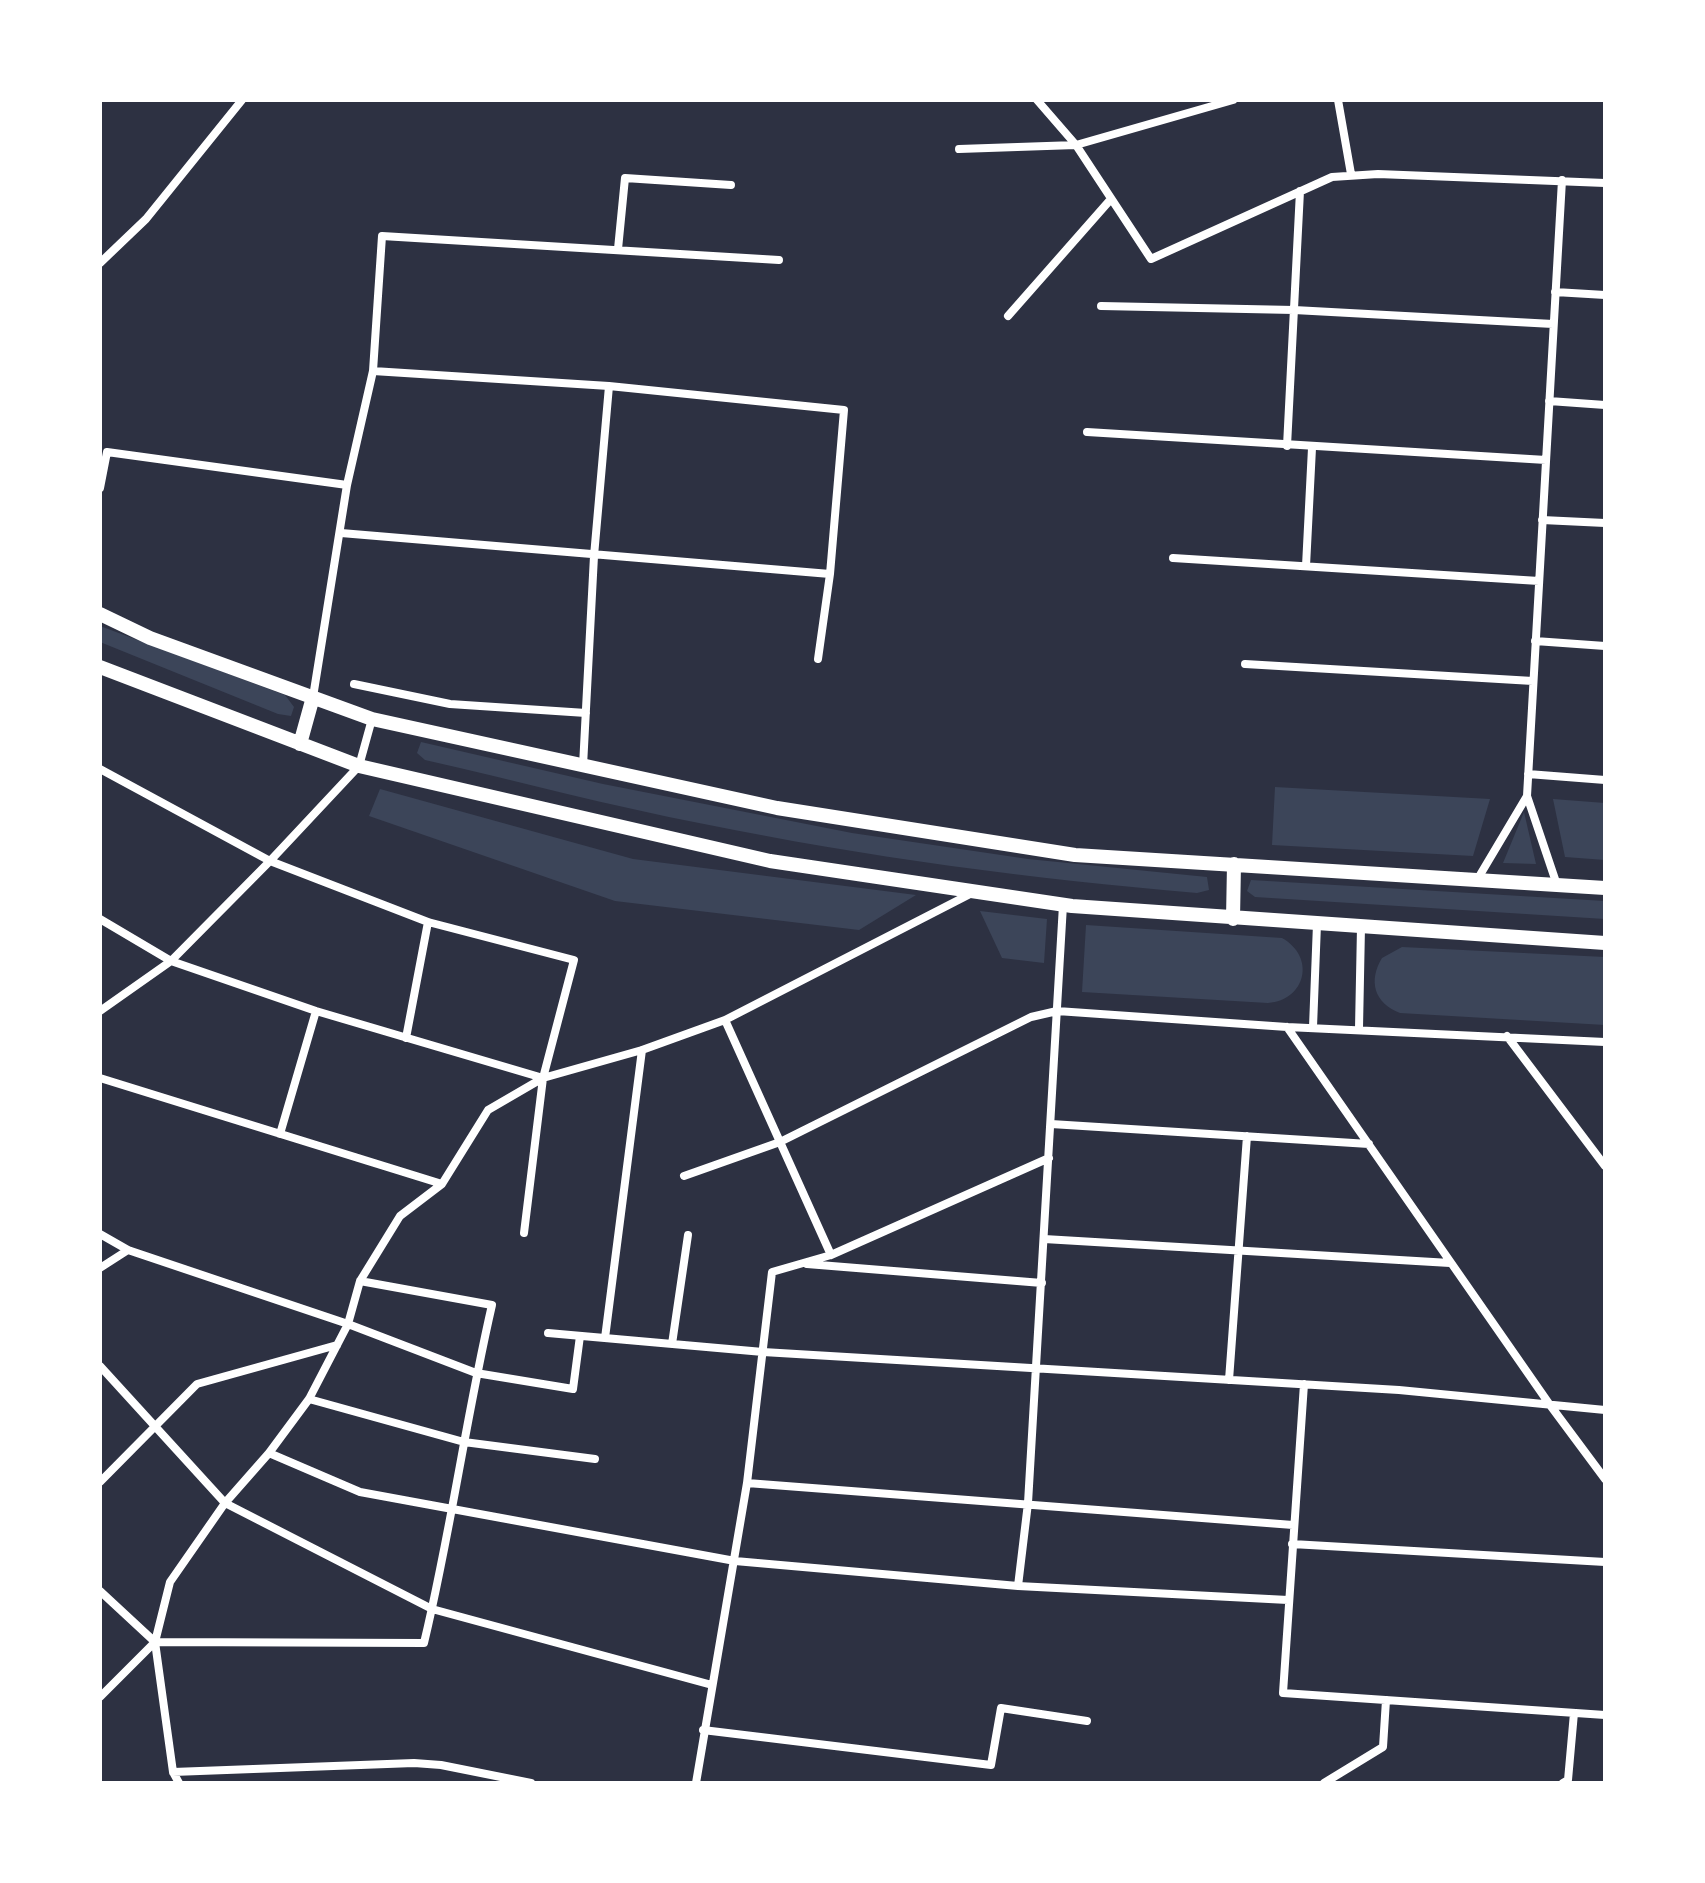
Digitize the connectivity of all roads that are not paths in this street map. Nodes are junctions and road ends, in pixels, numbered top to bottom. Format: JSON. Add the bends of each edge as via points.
{"nodes":[{"id":1,"x":242,"y":100,"type":"edge"},
{"id":2,"x":1037,"y":100,"type":"edge"},
{"id":3,"x":1233,"y":100,"type":"edge"},
{"id":4,"x":1338,"y":100,"type":"edge"},
{"id":5,"x":1076,"y":145,"type":"junction"},
{"id":6,"x":959,"y":149,"type":"dead end"},
{"id":7,"x":1351,"y":174,"type":"junction"},
{"id":8,"x":1562,"y":180,"type":"junction"},
{"id":9,"x":1605,"y":183,"type":"edge"},
{"id":10,"x":731,"y":185,"type":"dead end"},
{"id":11,"x":1300,"y":191,"type":"junction"},
{"id":12,"x":1111,"y":199,"type":"junction"},
{"id":13,"x":618,"y":249,"type":"junction"},
{"id":14,"x":779,"y":260,"type":"dead end"},
{"id":15,"x":100,"y":263,"type":"edge"},
{"id":16,"x":1555,"y":292,"type":"junction"},
{"id":17,"x":1605,"y":295,"type":"edge"},
{"id":18,"x":1101,"y":306,"type":"dead end"},
{"id":19,"x":1294,"y":310,"type":"junction"},
{"id":20,"x":1008,"y":316,"type":"dead end"},
{"id":21,"x":1553,"y":324,"type":"junction"},
{"id":22,"x":373,"y":371,"type":"junction"},
{"id":23,"x":609,"y":386,"type":"junction"},
{"id":24,"x":1549,"y":401,"type":"junction"},
{"id":25,"x":1605,"y":405,"type":"edge"},
{"id":26,"x":1087,"y":432,"type":"dead end"},
{"id":27,"x":1287,"y":446,"type":"junction"},
{"id":28,"x":1312,"y":448,"type":"junction"},
{"id":29,"x":1546,"y":460,"type":"junction"},
{"id":30,"x":347,"y":485,"type":"junction"},
{"id":31,"x":100,"y":488,"type":"edge"},
{"id":32,"x":1542,"y":520,"type":"junction"},
{"id":33,"x":1605,"y":523,"type":"edge"},
{"id":34,"x":341,"y":533,"type":"junction"},
{"id":35,"x":594,"y":556,"type":"junction"},
{"id":36,"x":1173,"y":558,"type":"dead end"},
{"id":37,"x":1306,"y":566,"type":"junction"},
{"id":38,"x":830,"y":574,"type":"junction"},
{"id":39,"x":1539,"y":581,"type":"junction"},
{"id":40,"x":100,"y":614,"type":"edge"},
{"id":41,"x":1535,"y":641,"type":"junction"},
{"id":42,"x":1605,"y":646,"type":"edge"},
{"id":43,"x":818,"y":659,"type":"dead end"},
{"id":44,"x":1245,"y":664,"type":"dead end"},
{"id":45,"x":100,"y":667,"type":"edge"},
{"id":46,"x":1533,"y":681,"type":"junction"},
{"id":47,"x":354,"y":684,"type":"dead end"},
{"id":48,"x":313,"y":697,"type":"junction"},
{"id":49,"x":586,"y":713,"type":"junction"},
{"id":50,"x":372,"y":719,"type":"junction"},
{"id":51,"x":300,"y":744,"type":"junction"},
{"id":52,"x":359,"y":766,"type":"junction"},
{"id":53,"x":583,"y":766,"type":"junction"},
{"id":54,"x":102,"y":774,"type":"edge"},
{"id":55,"x":1528,"y":774,"type":"junction"},
{"id":56,"x":1605,"y":780,"type":"edge"},
{"id":57,"x":1527,"y":796,"type":"junction"},
{"id":58,"x":270,"y":861,"type":"junction"},
{"id":59,"x":1234,"y":864,"type":"junction"},
{"id":60,"x":1477,"y":880,"type":"junction"},
{"id":61,"x":1557,"y":885,"type":"junction"},
{"id":62,"x":1605,"y":888,"type":"edge"},
{"id":63,"x":975,"y":892,"type":"junction"},
{"id":64,"x":1063,"y":905,"type":"junction"},
{"id":65,"x":100,"y":919,"type":"edge"},
{"id":66,"x":1233,"y":919,"type":"junction"},
{"id":67,"x":428,"y":922,"type":"junction"},
{"id":68,"x":1317,"y":924,"type":"junction"},
{"id":69,"x":1361,"y":927,"type":"junction"},
{"id":70,"x":1605,"y":943,"type":"edge"},
{"id":71,"x":171,"y":961,"type":"junction"},
{"id":72,"x":100,"y":1011,"type":"edge"},
{"id":73,"x":316,"y":1011,"type":"junction"},
{"id":74,"x":1057,"y":1011,"type":"junction"},
{"id":75,"x":725,"y":1020,"type":"junction"},
{"id":76,"x":1287,"y":1027,"type":"junction"},
{"id":77,"x":1313,"y":1027,"type":"junction"},
{"id":78,"x":1359,"y":1028,"type":"junction"},
{"id":79,"x":1507,"y":1036,"type":"junction"},
{"id":80,"x":406,"y":1038,"type":"junction"},
{"id":81,"x":1605,"y":1042,"type":"edge"},
{"id":82,"x":642,"y":1050,"type":"junction"},
{"id":83,"x":100,"y":1078,"type":"edge"},
{"id":84,"x":543,"y":1078,"type":"junction"},
{"id":85,"x":1051,"y":1124,"type":"junction"},
{"id":86,"x":280,"y":1134,"type":"junction"},
{"id":87,"x":1247,"y":1136,"type":"junction"},
{"id":88,"x":780,"y":1142,"type":"junction"},
{"id":89,"x":1369,"y":1144,"type":"junction"},
{"id":90,"x":1049,"y":1158,"type":"junction"},
{"id":91,"x":1603,"y":1162,"type":"edge"},
{"id":92,"x":684,"y":1176,"type":"dead end"},
{"id":93,"x":442,"y":1184,"type":"junction"},
{"id":94,"x":524,"y":1233,"type":"dead end"},
{"id":95,"x":100,"y":1234,"type":"edge"},
{"id":96,"x":688,"y":1235,"type":"dead end"},
{"id":97,"x":1044,"y":1239,"type":"junction"},
{"id":98,"x":1238,"y":1249,"type":"junction"},
{"id":99,"x":128,"y":1250,"type":"junction"},
{"id":100,"x":831,"y":1255,"type":"junction"},
{"id":101,"x":1450,"y":1263,"type":"junction"},
{"id":102,"x":800,"y":1264,"type":"junction"},
{"id":103,"x":100,"y":1268,"type":"edge"},
{"id":104,"x":360,"y":1281,"type":"junction"},
{"id":105,"x":1042,"y":1283,"type":"junction"},
{"id":106,"x":348,"y":1324,"type":"junction"},
{"id":107,"x":548,"y":1333,"type":"dead end"},
{"id":108,"x":580,"y":1336,"type":"junction"},
{"id":109,"x":605,"y":1338,"type":"junction"},
{"id":110,"x":672,"y":1344,"type":"junction"},
{"id":111,"x":337,"y":1345,"type":"junction"},
{"id":112,"x":763,"y":1352,"type":"junction"},
{"id":113,"x":100,"y":1366,"type":"edge"},
{"id":114,"x":1037,"y":1368,"type":"junction"},
{"id":115,"x":476,"y":1373,"type":"junction"},
{"id":116,"x":1229,"y":1380,"type":"junction"},
{"id":117,"x":1304,"y":1384,"type":"junction"},
{"id":118,"x":309,"y":1399,"type":"junction"},
{"id":119,"x":1550,"y":1405,"type":"junction"},
{"id":120,"x":1605,"y":1410,"type":"edge"},
{"id":121,"x":154,"y":1426,"type":"junction"},
{"id":122,"x":464,"y":1442,"type":"junction"},
{"id":123,"x":269,"y":1453,"type":"junction"},
{"id":124,"x":595,"y":1459,"type":"dead end"},
{"id":125,"x":1605,"y":1479,"type":"edge"},
{"id":126,"x":100,"y":1482,"type":"edge"},
{"id":127,"x":747,"y":1483,"type":"junction"},
{"id":128,"x":225,"y":1503,"type":"junction"},
{"id":129,"x":1028,"y":1503,"type":"junction"},
{"id":130,"x":453,"y":1512,"type":"junction"},
{"id":131,"x":1293,"y":1525,"type":"junction"},
{"id":132,"x":1292,"y":1544,"type":"junction"},
{"id":133,"x":735,"y":1561,"type":"junction"},
{"id":134,"x":1605,"y":1562,"type":"edge"},
{"id":135,"x":1018,"y":1586,"type":"junction"},
{"id":136,"x":100,"y":1591,"type":"edge"},
{"id":137,"x":1288,"y":1600,"type":"junction"},
{"id":138,"x":432,"y":1609,"type":"junction"},
{"id":139,"x":155,"y":1642,"type":"junction"},
{"id":140,"x":712,"y":1685,"type":"junction"},
{"id":141,"x":100,"y":1697,"type":"edge"},
{"id":142,"x":1386,"y":1700,"type":"junction"},
{"id":143,"x":1574,"y":1713,"type":"junction"},
{"id":144,"x":1605,"y":1715,"type":"edge"},
{"id":145,"x":1087,"y":1721,"type":"dead end"},
{"id":146,"x":703,"y":1730,"type":"junction"},
{"id":147,"x":173,"y":1772,"type":"junction"},
{"id":148,"x":179,"y":1783,"type":"edge"},
{"id":149,"x":531,"y":1783,"type":"edge"},
{"id":150,"x":696,"y":1783,"type":"edge"},
{"id":151,"x":1324,"y":1783,"type":"edge"},
{"id":152,"x":1563,"y":1783,"type":"edge"}],
"edges":[{"from":1,"to":15,"type":"street","via":[[146,219]]},
{"from":2,"to":5,"type":"street"},
{"from":3,"to":5,"type":"street"},
{"from":4,"to":7,"type":"street"},
{"from":5,"to":6,"type":"street"},
{"from":5,"to":12,"type":"street"},
{"from":7,"to":8,"type":"street"},
{"from":7,"to":11,"type":"street"},
{"from":8,"to":9,"type":"street"},
{"from":8,"to":16,"type":"street"},
{"from":10,"to":13,"type":"street","via":[[625,178]]},
{"from":11,"to":12,"type":"street","via":[[1151,259]]},
{"from":11,"to":19,"type":"street"},
{"from":12,"to":20,"type":"street"},
{"from":13,"to":14,"type":"street"},
{"from":13,"to":22,"type":"street","via":[[382,236]]},
{"from":16,"to":17,"type":"street"},
{"from":16,"to":21,"type":"street"},
{"from":18,"to":19,"type":"street"},
{"from":19,"to":21,"type":"street"},
{"from":19,"to":27,"type":"street"},
{"from":21,"to":24,"type":"street"},
{"from":22,"to":23,"type":"street"},
{"from":22,"to":30,"type":"street"},
{"from":23,"to":35,"type":"street"},
{"from":23,"to":38,"type":"street","via":[[844,410]]},
{"from":24,"to":25,"type":"street"},
{"from":24,"to":29,"type":"street"},
{"from":26,"to":27,"type":"street"},
{"from":27,"to":28,"type":"street"},
{"from":28,"to":29,"type":"street"},
{"from":28,"to":37,"type":"street"},
{"from":29,"to":32,"type":"street"},
{"from":30,"to":31,"type":"street","via":[[107,452]]},
{"from":30,"to":34,"type":"street"},
{"from":32,"to":33,"type":"street"},
{"from":32,"to":39,"type":"street"},
{"from":34,"to":35,"type":"street"},
{"from":34,"to":48,"type":"street"},
{"from":35,"to":38,"type":"street"},
{"from":35,"to":49,"type":"street"},
{"from":36,"to":37,"type":"street"},
{"from":37,"to":39,"type":"street"},
{"from":38,"to":43,"type":"street"},
{"from":39,"to":41,"type":"street"},
{"from":40,"to":48,"type":"main road","via":[[150,638]]},
{"from":41,"to":42,"type":"street"},
{"from":41,"to":46,"type":"street"},
{"from":44,"to":46,"type":"street"},
{"from":45,"to":51,"type":"main road"},
{"from":46,"to":55,"type":"street"},
{"from":47,"to":49,"type":"street","via":[[450,704]]},
{"from":48,"to":50,"type":"main road"},
{"from":48,"to":51,"type":"main road"},
{"from":49,"to":53,"type":"street"},
{"from":50,"to":52,"type":"street"},
{"from":50,"to":53,"type":"main road"},
{"from":51,"to":52,"type":"main road"},
{"from":52,"to":58,"type":"street"},
{"from":52,"to":63,"type":"main road","via":[[770,861]]},
{"from":53,"to":59,"type":"main road","via":[[777,808],[965,839],[1075,855]]},
{"from":54,"to":58,"type":"street"},
{"from":55,"to":56,"type":"street"},
{"from":55,"to":57,"type":"street"},
{"from":57,"to":60,"type":"street"},
{"from":57,"to":61,"type":"street"},
{"from":58,"to":67,"type":"street"},
{"from":58,"to":71,"type":"street"},
{"from":59,"to":60,"type":"main road"},
{"from":59,"to":66,"type":"main road"},
{"from":60,"to":61,"type":"main road"},
{"from":61,"to":62,"type":"main road"},
{"from":63,"to":64,"type":"main road"},
{"from":63,"to":75,"type":"street"},
{"from":64,"to":66,"type":"main road"},
{"from":64,"to":74,"type":"street"},
{"from":65,"to":71,"type":"street"},
{"from":66,"to":68,"type":"main road"},
{"from":67,"to":80,"type":"street"},
{"from":67,"to":84,"type":"street","via":[[574,960]]},
{"from":68,"to":69,"type":"main road"},
{"from":68,"to":77,"type":"street"},
{"from":69,"to":70,"type":"main road"},
{"from":69,"to":78,"type":"street"},
{"from":71,"to":72,"type":"street"},
{"from":71,"to":73,"type":"street"},
{"from":73,"to":80,"type":"street"},
{"from":73,"to":86,"type":"street"},
{"from":74,"to":76,"type":"street"},
{"from":74,"to":85,"type":"street"},
{"from":74,"to":88,"type":"street","via":[[1031,1017]]},
{"from":75,"to":82,"type":"street"},
{"from":75,"to":88,"type":"street"},
{"from":76,"to":77,"type":"street"},
{"from":76,"to":89,"type":"street"},
{"from":77,"to":78,"type":"street"},
{"from":78,"to":79,"type":"street"},
{"from":79,"to":81,"type":"street"},
{"from":79,"to":91,"type":"street"},
{"from":80,"to":84,"type":"street"},
{"from":82,"to":84,"type":"street"},
{"from":82,"to":109,"type":"street"},
{"from":83,"to":86,"type":"street"},
{"from":84,"to":93,"type":"street","via":[[488,1110]]},
{"from":84,"to":94,"type":"street"},
{"from":85,"to":87,"type":"street"},
{"from":85,"to":90,"type":"street"},
{"from":86,"to":93,"type":"street"},
{"from":87,"to":89,"type":"street"},
{"from":87,"to":98,"type":"street"},
{"from":88,"to":92,"type":"street"},
{"from":88,"to":100,"type":"street"},
{"from":89,"to":101,"type":"street"},
{"from":90,"to":97,"type":"street"},
{"from":90,"to":100,"type":"street"},
{"from":93,"to":104,"type":"street","via":[[400,1216]]},
{"from":95,"to":99,"type":"street"},
{"from":96,"to":110,"type":"street"},
{"from":97,"to":98,"type":"street"},
{"from":97,"to":105,"type":"street"},
{"from":98,"to":101,"type":"street"},
{"from":98,"to":116,"type":"street"},
{"from":99,"to":103,"type":"street"},
{"from":99,"to":106,"type":"street"},
{"from":100,"to":102,"type":"street"},
{"from":101,"to":119,"type":"street"},
{"from":102,"to":105,"type":"street"},
{"from":102,"to":112,"type":"street","via":[[772,1272]]},
{"from":104,"to":106,"type":"street"},
{"from":104,"to":115,"type":"street","via":[[492,1305]]},
{"from":105,"to":114,"type":"street"},
{"from":106,"to":111,"type":"street"},
{"from":106,"to":115,"type":"street"},
{"from":107,"to":108,"type":"street"},
{"from":108,"to":109,"type":"street"},
{"from":108,"to":115,"type":"street","via":[[573,1389]]},
{"from":109,"to":110,"type":"street"},
{"from":110,"to":112,"type":"street"},
{"from":111,"to":118,"type":"street"},
{"from":111,"to":121,"type":"street","via":[[197,1384]]},
{"from":112,"to":114,"type":"street"},
{"from":112,"to":127,"type":"street"},
{"from":113,"to":121,"type":"street"},
{"from":114,"to":116,"type":"street"},
{"from":114,"to":129,"type":"street"},
{"from":115,"to":122,"type":"street"},
{"from":116,"to":117,"type":"street"},
{"from":117,"to":119,"type":"street"},
{"from":117,"to":131,"type":"street"},
{"from":118,"to":122,"type":"street"},
{"from":118,"to":123,"type":"street"},
{"from":119,"to":120,"type":"street"},
{"from":119,"to":125,"type":"street"},
{"from":121,"to":126,"type":"street"},
{"from":121,"to":128,"type":"street"},
{"from":122,"to":124,"type":"street"},
{"from":122,"to":130,"type":"street"},
{"from":123,"to":128,"type":"street"},
{"from":123,"to":130,"type":"street","via":[[360,1492]]},
{"from":127,"to":129,"type":"street"},
{"from":127,"to":133,"type":"street"},
{"from":128,"to":138,"type":"street"},
{"from":128,"to":139,"type":"street","via":[[170,1582]]},
{"from":129,"to":131,"type":"street"},
{"from":129,"to":135,"type":"street"},
{"from":130,"to":133,"type":"street"},
{"from":130,"to":138,"type":"street"},
{"from":131,"to":132,"type":"street"},
{"from":132,"to":134,"type":"street"},
{"from":132,"to":137,"type":"street"},
{"from":133,"to":135,"type":"street"},
{"from":133,"to":140,"type":"street"},
{"from":135,"to":137,"type":"street"},
{"from":136,"to":139,"type":"street"},
{"from":137,"to":142,"type":"street","via":[[1283,1693]]},
{"from":138,"to":139,"type":"street","via":[[424,1643]]},
{"from":138,"to":140,"type":"street"},
{"from":139,"to":141,"type":"street"},
{"from":139,"to":147,"type":"street"},
{"from":140,"to":146,"type":"street"},
{"from":142,"to":143,"type":"street"},
{"from":142,"to":151,"type":"street","via":[[1383,1747]]},
{"from":143,"to":144,"type":"street"},
{"from":143,"to":152,"type":"street","via":[[1568,1780]]},
{"from":145,"to":146,"type":"street","via":[[1001,1708],[991,1765]]},
{"from":146,"to":150,"type":"street"},
{"from":147,"to":148,"type":"street"},
{"from":147,"to":149,"type":"street","via":[[414,1763]]}]}
